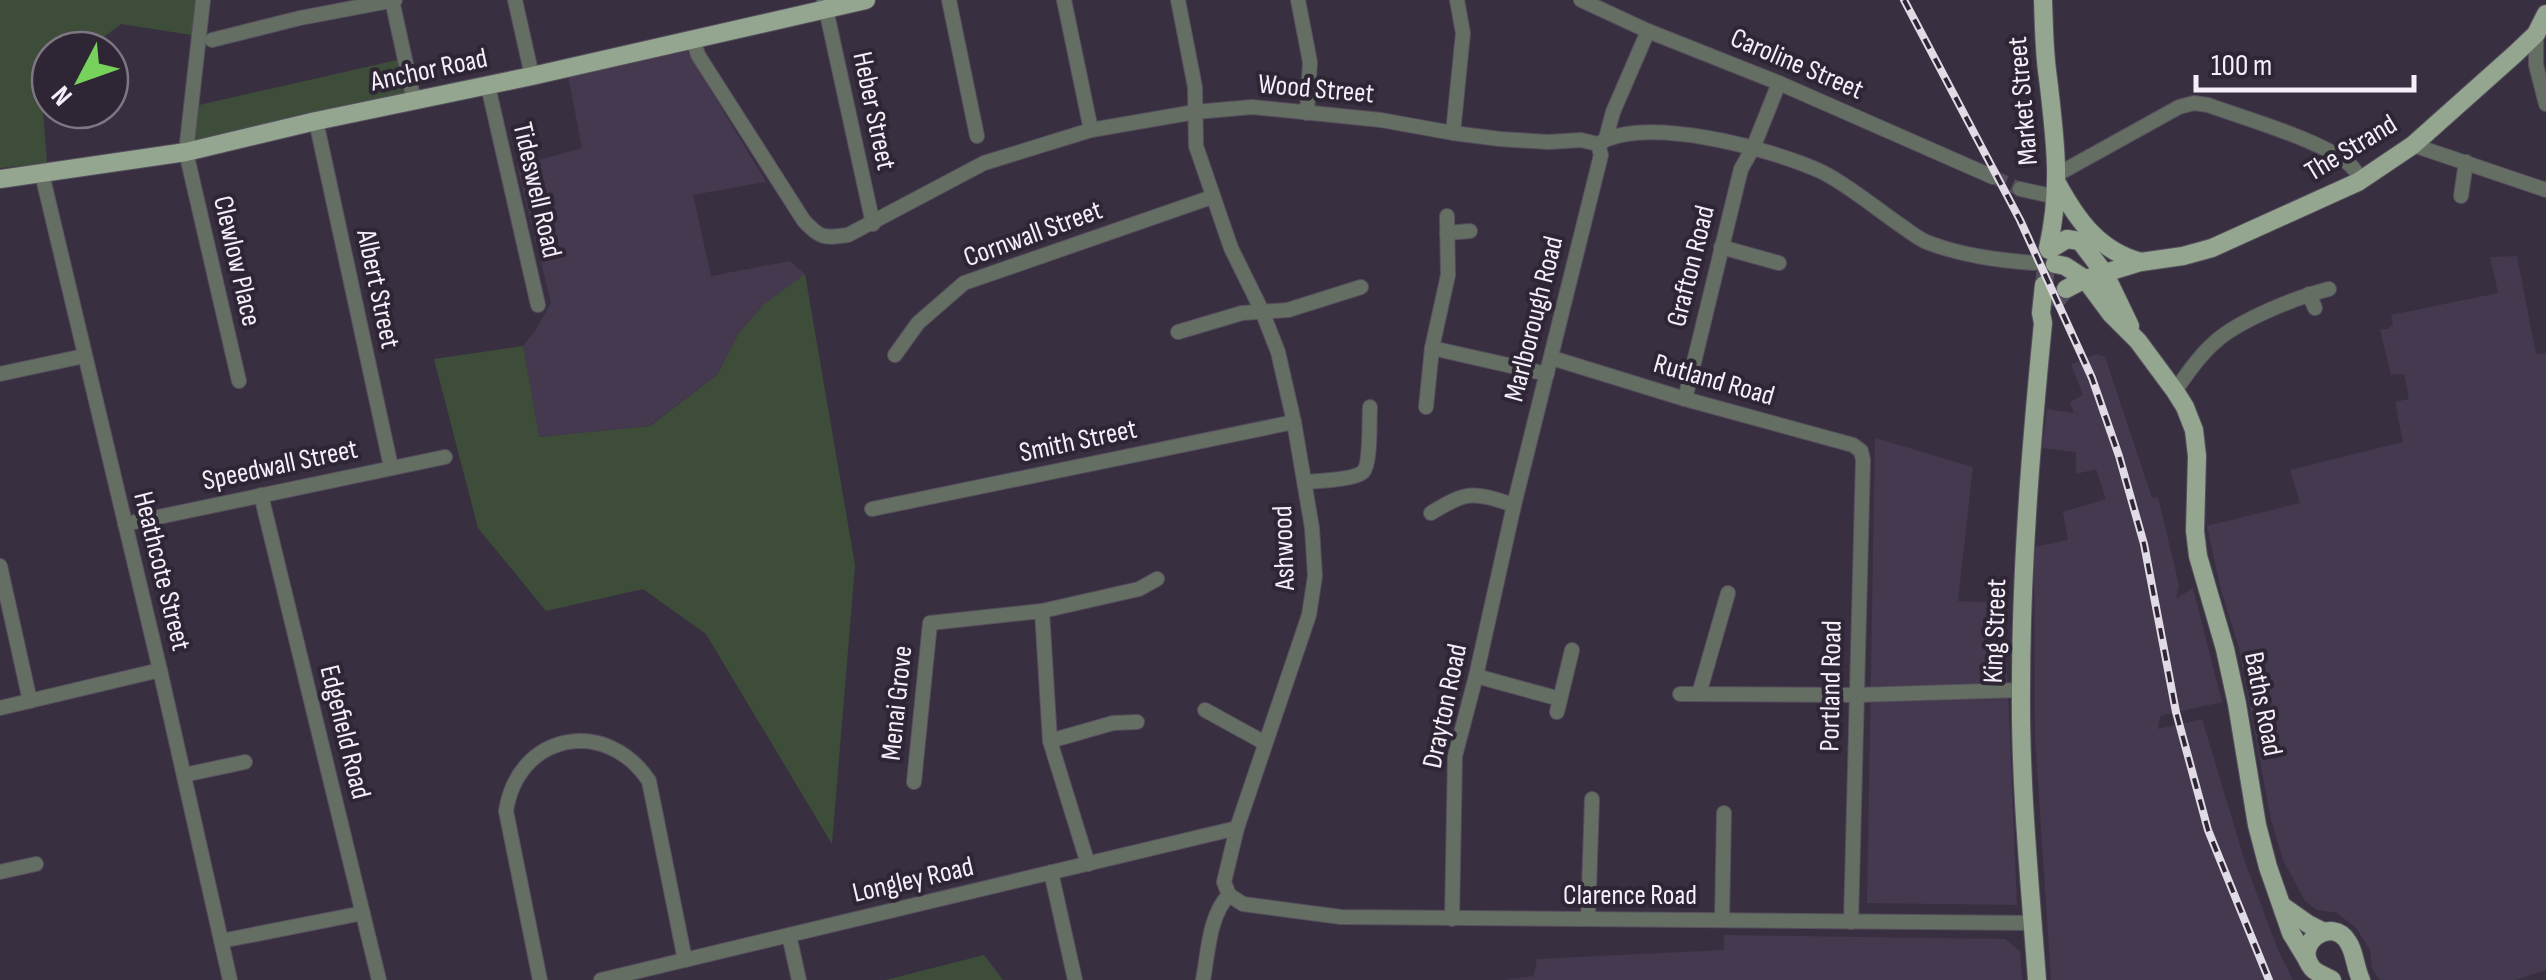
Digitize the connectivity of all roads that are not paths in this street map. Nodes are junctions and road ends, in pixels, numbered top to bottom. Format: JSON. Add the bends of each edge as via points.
{"nodes":[{"id":1,"x":204,"y":0,"type":"edge"},
{"id":2,"x":296,"y":0,"type":"edge"},
{"id":3,"x":394,"y":0,"type":"edge"},
{"id":4,"x":515,"y":0,"type":"edge"},
{"id":5,"x":866,"y":0,"type":"edge"},
{"id":6,"x":948,"y":0,"type":"edge"},
{"id":7,"x":1064,"y":0,"type":"edge"},
{"id":8,"x":1178,"y":0,"type":"edge"},
{"id":9,"x":1298,"y":0,"type":"edge"},
{"id":10,"x":1457,"y":0,"type":"edge"},
{"id":11,"x":1581,"y":0,"type":"edge"},
{"id":12,"x":2042,"y":0,"type":"edge"},
{"id":13,"x":1604,"y":4,"type":"edge"},
{"id":14,"x":826,"y":5,"type":"edge"},
{"id":15,"x":2546,"y":14,"type":"edge"},
{"id":16,"x":300,"y":18,"type":"junction"},
{"id":17,"x":1648,"y":31,"type":"junction"},
{"id":18,"x":2536,"y":34,"type":"junction"},
{"id":19,"x":693,"y":39,"type":"junction"},
{"id":20,"x":212,"y":40,"type":"dead end"},
{"id":21,"x":532,"y":76,"type":"junction"},
{"id":22,"x":1780,"y":83,"type":"junction"},
{"id":23,"x":488,"y":86,"type":"junction"},
{"id":24,"x":414,"y":102,"type":"junction"},
{"id":25,"x":2546,"y":104,"type":"edge"},
{"id":26,"x":1195,"y":112,"type":"junction"},
{"id":27,"x":1308,"y":113,"type":"junction"},
{"id":28,"x":316,"y":121,"type":"junction"},
{"id":29,"x":1091,"y":130,"type":"junction"},
{"id":30,"x":1453,"y":134,"type":"junction"},
{"id":31,"x":977,"y":136,"type":"dead end"},
{"id":32,"x":1602,"y":141,"type":"junction"},
{"id":33,"x":2413,"y":144,"type":"junction"},
{"id":34,"x":1753,"y":148,"type":"junction"},
{"id":35,"x":186,"y":152,"type":"junction"},
{"id":36,"x":2466,"y":162,"type":"junction"},
{"id":37,"x":42,"y":174,"type":"junction"},
{"id":38,"x":1992,"y":177,"type":"tunnel mouth"},
{"id":39,"x":0,"y":179,"type":"edge"},
{"id":40,"x":2358,"y":182,"type":"junction"},
{"id":41,"x":2057,"y":185,"type":"junction"},
{"id":42,"x":2545,"y":188,"type":"edge"},
{"id":43,"x":2020,"y":189,"type":"tunnel mouth"},
{"id":44,"x":2462,"y":196,"type":"dead end"},
{"id":45,"x":1212,"y":197,"type":"junction"},
{"id":46,"x":1447,"y":216,"type":"dead end"},
{"id":47,"x":873,"y":224,"type":"junction"},
{"id":48,"x":1470,"y":231,"type":"dead end"},
{"id":49,"x":1447,"y":234,"type":"junction"},
{"id":50,"x":1721,"y":247,"type":"junction"},
{"id":51,"x":2046,"y":256,"type":"junction"},
{"id":52,"x":2141,"y":262,"type":"junction"},
{"id":53,"x":1780,"y":263,"type":"dead end"},
{"id":54,"x":2104,"y":274,"type":"junction"},
{"id":55,"x":2085,"y":280,"type":"junction"},
{"id":56,"x":2044,"y":285,"type":"tunnel mouth"},
{"id":57,"x":1361,"y":287,"type":"dead end"},
{"id":58,"x":2066,"y":289,"type":"tunnel mouth"},
{"id":59,"x":2329,"y":289,"type":"dead end"},
{"id":60,"x":538,"y":305,"type":"dead end"},
{"id":61,"x":2052,"y":305,"type":"tunnel mouth"},
{"id":62,"x":1262,"y":312,"type":"junction"},
{"id":63,"x":2043,"y":323,"type":"junction"},
{"id":64,"x":1178,"y":332,"type":"dead end"},
{"id":65,"x":2138,"y":341,"type":"junction"},
{"id":66,"x":1432,"y":348,"type":"junction"},
{"id":67,"x":895,"y":355,"type":"dead end"},
{"id":68,"x":84,"y":356,"type":"junction"},
{"id":69,"x":1552,"y":358,"type":"junction"},
{"id":70,"x":0,"y":374,"type":"edge"},
{"id":71,"x":1547,"y":374,"type":"junction"},
{"id":72,"x":239,"y":381,"type":"dead end"},
{"id":73,"x":2175,"y":391,"type":"junction"},
{"id":74,"x":1685,"y":398,"type":"junction"},
{"id":75,"x":1370,"y":407,"type":"dead end"},
{"id":76,"x":1426,"y":407,"type":"dead end"},
{"id":77,"x":1294,"y":422,"type":"junction"},
{"id":78,"x":1861,"y":451,"type":"joint"},
{"id":79,"x":445,"y":456,"type":"dead end"},
{"id":80,"x":391,"y":467,"type":"junction"},
{"id":81,"x":1306,"y":482,"type":"junction"},
{"id":82,"x":261,"y":496,"type":"junction"},
{"id":83,"x":1514,"y":505,"type":"junction"},
{"id":84,"x":872,"y":510,"type":"dead end"},
{"id":85,"x":1431,"y":512,"type":"dead end"},
{"id":86,"x":125,"y":524,"type":"junction"},
{"id":87,"x":0,"y":569,"type":"edge"},
{"id":88,"x":1157,"y":578,"type":"dead end"},
{"id":89,"x":1728,"y":593,"type":"dead end"},
{"id":90,"x":1042,"y":611,"type":"junction"},
{"id":91,"x":1572,"y":650,"type":"dead end"},
{"id":92,"x":160,"y":670,"type":"junction"},
{"id":93,"x":1476,"y":676,"type":"junction"},
{"id":94,"x":2020,"y":690,"type":"junction"},
{"id":95,"x":1680,"y":694,"type":"dead end"},
{"id":96,"x":1699,"y":694,"type":"junction"},
{"id":97,"x":1856,"y":695,"type":"junction"},
{"id":98,"x":30,"y":700,"type":"junction"},
{"id":99,"x":0,"y":708,"type":"edge"},
{"id":100,"x":1204,"y":710,"type":"dead end"},
{"id":101,"x":1136,"y":722,"type":"dead end"},
{"id":102,"x":1050,"y":742,"type":"junction"},
{"id":103,"x":1265,"y":743,"type":"junction"},
{"id":104,"x":245,"y":762,"type":"dead end"},
{"id":105,"x":184,"y":775,"type":"junction"},
{"id":106,"x":914,"y":782,"type":"dead end"},
{"id":107,"x":1592,"y":800,"type":"dead end"},
{"id":108,"x":1724,"y":813,"type":"dead end"},
{"id":109,"x":1237,"y":828,"type":"junction"},
{"id":110,"x":36,"y":864,"type":"dead end"},
{"id":111,"x":1088,"y":864,"type":"junction"},
{"id":112,"x":0,"y":872,"type":"edge"},
{"id":113,"x":1051,"y":872,"type":"junction"},
{"id":114,"x":1229,"y":895,"type":"junction"},
{"id":115,"x":2284,"y":907,"type":"junction"},
{"id":116,"x":362,"y":914,"type":"junction"},
{"id":117,"x":1452,"y":919,"type":"junction"},
{"id":118,"x":1588,"y":920,"type":"junction"},
{"id":119,"x":1722,"y":920,"type":"junction"},
{"id":120,"x":1851,"y":922,"type":"junction"},
{"id":121,"x":2033,"y":924,"type":"junction"},
{"id":122,"x":2324,"y":932,"type":"junction"},
{"id":123,"x":789,"y":935,"type":"junction"},
{"id":124,"x":221,"y":942,"type":"junction"},
{"id":125,"x":2352,"y":954,"type":"junction"},
{"id":126,"x":686,"y":960,"type":"junction"},
{"id":127,"x":2308,"y":961,"type":"junction"},
{"id":128,"x":632,"y":976,"type":"edge"},
{"id":129,"x":2330,"y":978,"type":"edge"},
{"id":130,"x":230,"y":980,"type":"edge"},
{"id":131,"x":378,"y":980,"type":"edge"},
{"id":132,"x":540,"y":980,"type":"edge"},
{"id":133,"x":600,"y":980,"type":"edge"},
{"id":134,"x":799,"y":980,"type":"edge"},
{"id":135,"x":1076,"y":980,"type":"edge"},
{"id":136,"x":1203,"y":980,"type":"edge"},
{"id":137,"x":2037,"y":980,"type":"edge"},
{"id":138,"x":2361,"y":980,"type":"edge"}],
"edges":[{"from":1,"to":35,"type":"street","name":"Clewlow Place"},
{"from":2,"to":16,"type":"street"},
{"from":3,"to":16,"type":"street"},
{"from":3,"to":24,"type":"street"},
{"from":4,"to":21,"type":"street"},
{"from":5,"to":14,"type":"main road","name":"Anchor Road"},
{"from":6,"to":31,"type":"street"},
{"from":7,"to":29,"type":"street"},
{"from":8,"to":26,"type":"street","name":"Ashwood"},
{"from":9,"to":27,"type":"street","via":[[1310,62]]},
{"from":10,"to":30,"type":"street","via":[[1463,33]]},
{"from":11,"to":13,"type":"street","name":"Caroline Street"},
{"from":12,"to":41,"type":"main road","name":"Market Street"},
{"from":13,"to":17,"type":"street","name":"Caroline Street"},
{"from":14,"to":19,"type":"main road","name":"Anchor Road"},
{"from":14,"to":47,"type":"street","name":"Heber Street"},
{"from":15,"to":18,"type":"main road","name":"The Strand"},
{"from":16,"to":20,"type":"street"},
{"from":17,"to":22,"type":"street","name":"Caroline Street"},
{"from":17,"to":32,"type":"street","name":"Marlborough Road"},
{"from":18,"to":25,"type":"street"},
{"from":18,"to":33,"type":"main road","name":"The Strand"},
{"from":19,"to":21,"type":"main road","name":"Anchor Road"},
{"from":19,"to":47,"type":"street","name":"Wood Street","via":[[804,221],[824,238]]},
{"from":21,"to":23,"type":"main road","name":"Anchor Road"},
{"from":22,"to":34,"type":"street","name":"Grafton Road"},
{"from":22,"to":38,"type":"street","name":"Caroline Street"},
{"from":23,"to":24,"type":"main road","name":"Anchor Road"},
{"from":23,"to":60,"type":"street","name":"Tideswell Road"},
{"from":24,"to":28,"type":"main road","name":"Anchor Road"},
{"from":26,"to":27,"type":"street","name":"Wood Street","via":[[1252,107]]},
{"from":26,"to":29,"type":"street","name":"Wood Street"},
{"from":26,"to":45,"type":"street","name":"Ashwood","via":[[1196,146]]},
{"from":27,"to":30,"type":"street","name":"Wood Street"},
{"from":28,"to":35,"type":"main road","name":"Anchor Road"},
{"from":28,"to":80,"type":"street","name":"Albert Street"},
{"from":29,"to":47,"type":"street","name":"Wood Street","via":[[984,163]]},
{"from":30,"to":32,"type":"street","name":"Wood Street"},
{"from":32,"to":34,"type":"street","name":"Wood Street","via":[[1641,132],[1685,134]]},
{"from":32,"to":69,"type":"street","name":"Marlborough Road"},
{"from":33,"to":36,"type":"street"},
{"from":33,"to":40,"type":"main road","name":"The Strand"},
{"from":34,"to":50,"type":"street","name":"Grafton Road"},
{"from":34,"to":51,"type":"street","name":"Wood Street","via":[[1822,172],[1925,242],[1980,258]]},
{"from":35,"to":37,"type":"main road","name":"Anchor Road"},
{"from":35,"to":72,"type":"street","name":"Clewlow Place"},
{"from":36,"to":42,"type":"street"},
{"from":36,"to":44,"type":"street"},
{"from":37,"to":39,"type":"main road","name":"Anchor Road"},
{"from":37,"to":68,"type":"street","name":"Heathcote Street"},
{"from":40,"to":41,"type":"street","via":[[2351,164],[2330,150],[2194,103]]},
{"from":40,"to":52,"type":"main road","name":"The Strand","via":[[2212,248]]},
{"from":41,"to":43,"type":"street"},
{"from":41,"to":51,"type":"main road","name":"Market Street"},
{"from":41,"to":52,"type":"main road","via":[[2110,251]]},
{"from":45,"to":62,"type":"street","name":"Ashwood"},
{"from":45,"to":67,"type":"street","name":"Cornwall Street","via":[[964,283],[918,323]]},
{"from":46,"to":49,"type":"street"},
{"from":48,"to":49,"type":"street"},
{"from":49,"to":66,"type":"street","via":[[1448,275]]},
{"from":50,"to":53,"type":"street"},
{"from":50,"to":74,"type":"street","name":"Grafton Road"},
{"from":51,"to":54,"type":"main road","via":[[2067,239],[2080,241]]},
{"from":51,"to":55,"type":"main road"},
{"from":52,"to":54,"type":"main road","name":"The Strand"},
{"from":54,"to":55,"type":"main road","name":"The Strand"},
{"from":54,"to":65,"type":"main road"},
{"from":55,"to":58,"type":"main road","name":"The Strand"},
{"from":55,"to":65,"type":"main road"},
{"from":56,"to":63,"type":"main road","name":"King Street"},
{"from":57,"to":62,"type":"street"},
{"from":59,"to":73,"type":"street","via":[[2215,342]]},
{"from":61,"to":63,"type":"main road"},
{"from":62,"to":64,"type":"street"},
{"from":62,"to":77,"type":"street","name":"Ashwood"},
{"from":63,"to":94,"type":"main road","name":"King Street"},
{"from":65,"to":73,"type":"main road","name":"Baths Road"},
{"from":66,"to":71,"type":"street"},
{"from":66,"to":76,"type":"street"},
{"from":68,"to":70,"type":"street"},
{"from":68,"to":86,"type":"street","name":"Heathcote Street"},
{"from":69,"to":71,"type":"street","name":"Marlborough Road"},
{"from":69,"to":74,"type":"street","name":"Rutland Road"},
{"from":71,"to":83,"type":"street","name":"Marlborough Road"},
{"from":73,"to":115,"type":"main road","name":"Baths Road","via":[[2194,430],[2198,556],[2232,686],[2257,825]]},
{"from":74,"to":78,"type":"street","name":"Rutland Road"},
{"from":75,"to":81,"type":"street","via":[[1363,472]]},
{"from":77,"to":81,"type":"street","name":"Ashwood"},
{"from":77,"to":84,"type":"street","name":"Smith Street"},
{"from":78,"to":97,"type":"street","name":"Portland Road"},
{"from":79,"to":80,"type":"street","name":"Speedwall Street"},
{"from":80,"to":82,"type":"street","name":"Speedwall Street"},
{"from":81,"to":103,"type":"street","name":"Ashwood","via":[[1314,576],[1309,616]]},
{"from":82,"to":86,"type":"street","name":"Speedwall Street"},
{"from":82,"to":116,"type":"street","name":"Edgefield Road"},
{"from":83,"to":85,"type":"street","via":[[1480,494]]},
{"from":83,"to":93,"type":"street","name":"Drayton Road"},
{"from":86,"to":92,"type":"street","name":"Heathcote Street"},
{"from":87,"to":98,"type":"street"},
{"from":88,"to":90,"type":"street","name":"Menai Grove","via":[[1139,589]]},
{"from":89,"to":96,"type":"street"},
{"from":90,"to":102,"type":"street"},
{"from":90,"to":106,"type":"street","name":"Menai Grove","via":[[930,623]]},
{"from":91,"to":93,"type":"street","via":[[1559,706]]},
{"from":92,"to":98,"type":"street"},
{"from":92,"to":105,"type":"street","name":"Heathcote Street"},
{"from":93,"to":117,"type":"street","name":"Drayton Road","via":[[1455,756]]},
{"from":94,"to":97,"type":"street"},
{"from":94,"to":121,"type":"main road","name":"King Street"},
{"from":95,"to":96,"type":"street"},
{"from":96,"to":97,"type":"street"},
{"from":97,"to":120,"type":"street","name":"Portland Road"},
{"from":98,"to":99,"type":"street"},
{"from":100,"to":103,"type":"street"},
{"from":101,"to":102,"type":"street"},
{"from":102,"to":111,"type":"street"},
{"from":103,"to":109,"type":"street","name":"Ashwood"},
{"from":104,"to":105,"type":"street"},
{"from":105,"to":124,"type":"street","name":"Heathcote Street"},
{"from":107,"to":118,"type":"street"},
{"from":108,"to":119,"type":"street"},
{"from":109,"to":111,"type":"street","name":"Longley Road"},
{"from":109,"to":114,"type":"street","name":"Ashwood","via":[[1224,882]]},
{"from":110,"to":112,"type":"street"},
{"from":111,"to":113,"type":"street","name":"Longley Road"},
{"from":113,"to":123,"type":"street","name":"Longley Road"},
{"from":113,"to":135,"type":"street"},
{"from":114,"to":117,"type":"street","name":"Clarence Road","via":[[1243,904],[1341,917]]},
{"from":114,"to":136,"type":"street","name":"Ashwood","via":[[1217,914]]},
{"from":115,"to":122,"type":"main road"},
{"from":115,"to":127,"type":"main road","name":"Baths Road"},
{"from":116,"to":124,"type":"street"},
{"from":116,"to":131,"type":"street","name":"Edgefield Road"},
{"from":117,"to":118,"type":"street","name":"Clarence Road"},
{"from":118,"to":119,"type":"street","name":"Clarence Road"},
{"from":119,"to":120,"type":"street","name":"Clarence Road"},
{"from":120,"to":121,"type":"street","name":"Clarence Road"},
{"from":121,"to":137,"type":"main road","name":"King Street"},
{"from":122,"to":125,"type":"main road","via":[[2344,936]]},
{"from":122,"to":127,"type":"main road","via":[[2309,943]]},
{"from":123,"to":126,"type":"street","name":"Longley Road"},
{"from":123,"to":134,"type":"street"},
{"from":124,"to":130,"type":"street","name":"Heathcote Street"},
{"from":125,"to":129,"type":"main road","name":"Baths Road","via":[[2345,970]]},
{"from":125,"to":138,"type":"main road"},
{"from":126,"to":128,"type":"street","name":"Longley Road"},
{"from":126,"to":132,"type":"street","via":[[648,781],[610,746],[572,741],[526,764],[506,811]]},
{"from":127,"to":129,"type":"main road","name":"Baths Road"},
{"from":128,"to":133,"type":"street","name":"Longley Road"}]}
